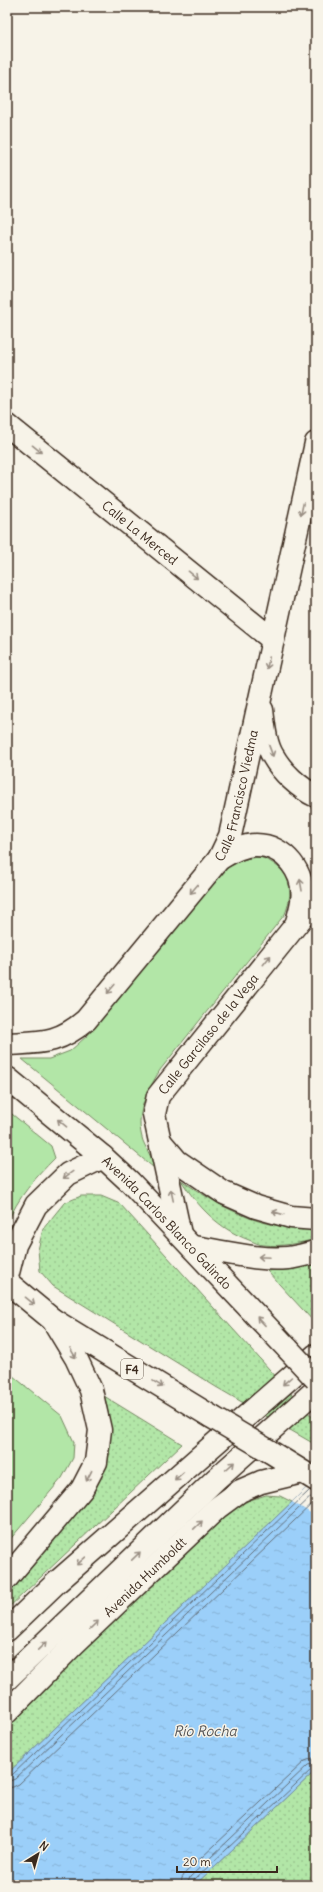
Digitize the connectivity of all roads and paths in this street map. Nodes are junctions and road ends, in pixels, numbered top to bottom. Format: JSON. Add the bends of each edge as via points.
{"nodes":[{"id":1,"x":7,"y":425,"type":"edge"},
{"id":2,"x":316,"y":443,"type":"edge"},
{"id":3,"x":273,"y":640,"type":"junction"},
{"id":4,"x":261,"y":699,"type":"junction"},
{"id":5,"x":316,"y":796,"type":"edge"},
{"id":6,"x":219,"y":859,"type":"junction"},
{"id":7,"x":316,"y":900,"type":"edge"},
{"id":8,"x":297,"y":923,"type":"junction"},
{"id":9,"x":7,"y":1044,"type":"edge"},
{"id":10,"x":7,"y":1078,"type":"edge"},
{"id":11,"x":160,"y":1141,"type":"junction"},
{"id":12,"x":103,"y":1157,"type":"junction"},
{"id":13,"x":316,"y":1219,"type":"edge"},
{"id":14,"x":186,"y":1240,"type":"junction"},
{"id":15,"x":316,"y":1252,"type":"edge"},
{"id":16,"x":7,"y":1277,"type":"edge"},
{"id":17,"x":7,"y":1282,"type":"edge"},
{"id":18,"x":53,"y":1320,"type":"junction"},
{"id":19,"x":316,"y":1355,"type":"edge"},
{"id":20,"x":316,"y":1379,"type":"edge"},
{"id":21,"x":316,"y":1390,"type":"edge"},
{"id":22,"x":311,"y":1478,"type":"edge"},
{"id":23,"x":7,"y":1578,"type":"edge"},
{"id":24,"x":7,"y":1630,"type":"edge"},
{"id":25,"x":7,"y":1679,"type":"edge"},
{"id":26,"x":7,"y":1712,"type":"edge"}],
"edges":[{"from":1,"to":3,"type":"main road","name":"Calle La Merced","one_way":true},
{"from":2,"to":3,"type":"main road","name":"Calle Francisco Viedma","one_way":true},
{"from":3,"to":4,"type":"main road","name":"Calle Francisco Viedma","one_way":true},
{"from":4,"to":5,"type":"main road","one_way":true,"via":[[264,732],[272,756],[305,791]]},
{"from":4,"to":6,"type":"main road","name":"Calle Francisco Viedma","via":[[230,836]]},
{"from":8,"to":6,"type":"main road","one_way":true,"via":[[302,900],[301,883],[296,869],[286,856],[272,848],[256,845],[237,848]]},
{"from":6,"to":9,"type":"main road","name":"Calle Francisco Viedma","one_way":true,"via":[[86,1020],[73,1031],[47,1042]]},
{"from":7,"to":8,"type":"main road","name":"Calle Garcilaso de la Vega"},
{"from":11,"to":8,"type":"main road","name":"Calle Garcilaso de la Vega","one_way":true,"via":[[154,1114],[158,1096]]},
{"from":12,"to":10,"type":"main road","name":"Avenida Carlos Blanco Galindo","one_way":true},
{"from":13,"to":11,"type":"main road","one_way":true,"via":[[292,1217],[256,1207],[224,1193],[177,1161]]},
{"from":14,"to":11,"type":"main road","name":"Calle Garcilaso de la Vega","one_way":true},
{"from":12,"to":14,"type":"main road","name":"Avenida Carlos Blanco Galindo"},
{"from":12,"to":16,"type":"main road","one_way":true,"via":[[68,1174],[36,1205],[15,1245]]},
{"from":15,"to":14,"type":"main road","one_way":true,"via":[[288,1258],[256,1257]]},
{"from":20,"to":14,"type":"main road","name":"Avenida Carlos Blanco Galindo","one_way":true,"bridge":true},
{"from":17,"to":18,"type":"main road","number":"F4","one_way":true},
{"from":18,"to":22,"type":"main road","number":"F4","one_way":true,"bridge":true},
{"from":18,"to":23,"type":"main road","one_way":true,"via":[[76,1358],[91,1390],[100,1430],[96,1462],[82,1489]]},
{"from":19,"to":24,"type":"main road","one_way":true},
{"from":25,"to":21,"type":"main road","one_way":true,"via":[[216,1479]]},
{"from":26,"to":22,"type":"main road","name":"Avenida Humboldt","one_way":true,"via":[[74,1644],[217,1508],[240,1491],[254,1485]]}]}
